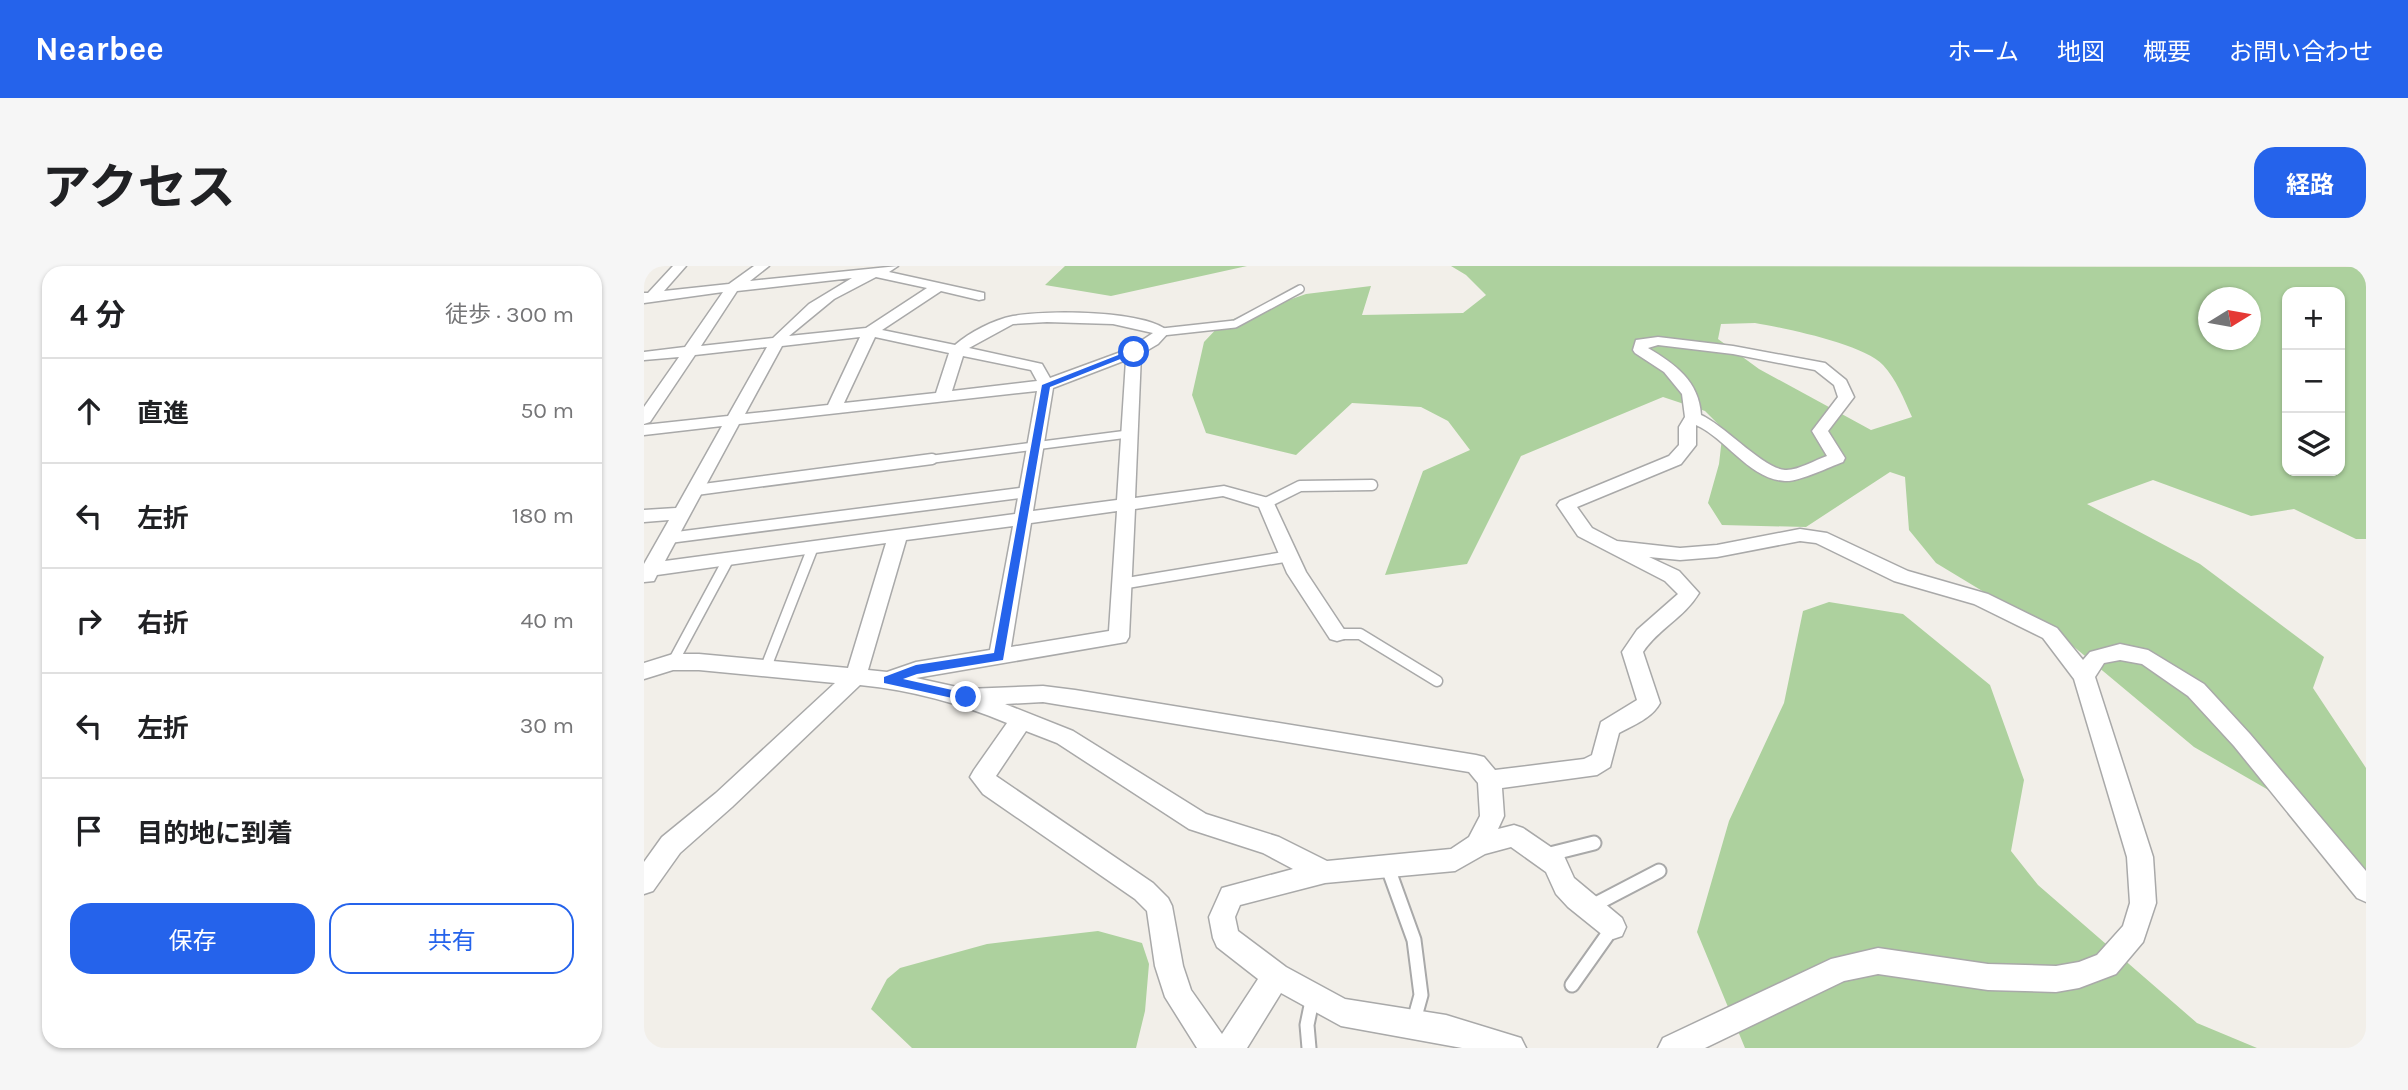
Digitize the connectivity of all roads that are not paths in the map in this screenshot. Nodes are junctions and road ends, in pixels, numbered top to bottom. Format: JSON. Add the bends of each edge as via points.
{"nodes":[{"id":1,"x":680,"y":266,"type":"edge"},
{"id":2,"x":763,"y":266,"type":"edge"},
{"id":3,"x":892,"y":266,"type":"edge"},
{"id":4,"x":874,"y":269,"type":"edge"},
{"id":5,"x":733,"y":287,"type":"junction"},
{"id":6,"x":938,"y":287,"type":"junction"},
{"id":7,"x":1300,"y":289,"type":"dead end"},
{"id":8,"x":979,"y":296,"type":"dead end"},
{"id":9,"x":647,"y":299,"type":"edge"},
{"id":10,"x":870,"y":332,"type":"junction"},
{"id":11,"x":1162,"y":332,"type":"junction"},
{"id":12,"x":777,"y":342,"type":"junction"},
{"id":13,"x":958,"y":350,"type":"junction"},
{"id":14,"x":690,"y":351,"type":"junction"},
{"id":15,"x":1134,"y":352,"type":"junction"},
{"id":16,"x":644,"y":356,"type":"edge"},
{"id":17,"x":1046,"y":385,"type":"junction"},
{"id":18,"x":943,"y":397,"type":"junction"},
{"id":19,"x":833,"y":410,"type":"junction"},
{"id":20,"x":1693,"y":417,"type":"junction"},
{"id":21,"x":644,"y":419,"type":"edge"},
{"id":22,"x":734,"y":421,"type":"junction"},
{"id":23,"x":644,"y":430,"type":"edge"},
{"id":24,"x":1129,"y":434,"type":"junction"},
{"id":25,"x":1036,"y":446,"type":"junction"},
{"id":26,"x":1372,"y":485,"type":"dead end"},
{"id":27,"x":696,"y":490,"type":"junction"},
{"id":28,"x":1028,"y":492,"type":"junction"},
{"id":29,"x":1266,"y":503,"type":"junction"},
{"id":30,"x":1124,"y":505,"type":"junction"},
{"id":31,"x":683,"y":513,"type":"junction"},
{"id":32,"x":644,"y":516,"type":"edge"},
{"id":33,"x":1023,"y":518,"type":"junction"},
{"id":34,"x":898,"y":535,"type":"junction"},
{"id":35,"x":669,"y":538,"type":"junction"},
{"id":36,"x":1611,"y":546,"type":"junction"},
{"id":37,"x":813,"y":547,"type":"junction"},
{"id":38,"x":1290,"y":556,"type":"junction"},
{"id":39,"x":729,"y":558,"type":"junction"},
{"id":40,"x":648,"y":574,"type":"edge"},
{"id":41,"x":1121,"y":584,"type":"junction"},
{"id":42,"x":1338,"y":634,"type":"joint"},
{"id":43,"x":999,"y":657,"type":"junction"},
{"id":44,"x":673,"y":662,"type":"junction"},
{"id":45,"x":766,"y":667,"type":"junction"},
{"id":46,"x":644,"y":671,"type":"edge"},
{"id":47,"x":856,"y":676,"type":"junction"},
{"id":48,"x":2084,"y":676,"type":"junction"},
{"id":49,"x":888,"y":680,"type":"junction"},
{"id":50,"x":1437,"y":681,"type":"dead end"},
{"id":51,"x":966,"y":697,"type":"junction"},
{"id":52,"x":1021,"y":720,"type":"junction"},
{"id":53,"x":1490,"y":780,"type":"junction"},
{"id":54,"x":1594,"y":843,"type":"dead end"},
{"id":55,"x":1478,"y":845,"type":"junction"},
{"id":56,"x":1542,"y":856,"type":"junction"},
{"id":57,"x":1388,"y":868,"type":"junction"},
{"id":58,"x":1659,"y":871,"type":"dead end"},
{"id":59,"x":1325,"y":872,"type":"junction"},
{"id":60,"x":644,"y":883,"type":"edge"},
{"id":61,"x":2366,"y":890,"type":"edge"},
{"id":62,"x":1588,"y":908,"type":"junction"},
{"id":63,"x":1613,"y":927,"type":"joint"},
{"id":64,"x":1276,"y":976,"type":"junction"},
{"id":65,"x":1572,"y":985,"type":"dead end"},
{"id":66,"x":1313,"y":996,"type":"junction"},
{"id":67,"x":1413,"y":1024,"type":"junction"},
{"id":68,"x":1444,"y":1039,"type":"edge"},
{"id":69,"x":1214,"y":1048,"type":"edge"},
{"id":70,"x":1230,"y":1048,"type":"edge"},
{"id":71,"x":1309,"y":1048,"type":"edge"},
{"id":72,"x":1511,"y":1048,"type":"edge"},
{"id":73,"x":1673,"y":1048,"type":"edge"}],
"edges":[{"from":1,"to":9,"type":"street"},
{"from":2,"to":5,"type":"street"},
{"from":3,"to":4,"type":"street"},
{"from":4,"to":5,"type":"street"},
{"from":4,"to":6,"type":"street"},
{"from":4,"to":12,"type":"street","via":[[797,318]]},
{"from":5,"to":9,"type":"street"},
{"from":5,"to":14,"type":"street"},
{"from":6,"to":8,"type":"street"},
{"from":6,"to":10,"type":"street"},
{"from":7,"to":11,"type":"lane","via":[[1235,324]]},
{"from":10,"to":12,"type":"street"},
{"from":10,"to":13,"type":"street"},
{"from":10,"to":19,"type":"street"},
{"from":11,"to":13,"type":"street","via":[[1153,325],[1106,319],[1041,318],[1011,321]]},
{"from":11,"to":15,"type":"street"},
{"from":12,"to":14,"type":"street"},
{"from":12,"to":22,"type":"street"},
{"from":13,"to":17,"type":"street","via":[[1037,367]]},
{"from":13,"to":18,"type":"street"},
{"from":14,"to":16,"type":"street"},
{"from":14,"to":21,"type":"street"},
{"from":15,"to":17,"type":"street"},
{"from":15,"to":24,"type":"street"},
{"from":17,"to":18,"type":"street"},
{"from":17,"to":25,"type":"street"},
{"from":18,"to":19,"type":"street"},
{"from":19,"to":22,"type":"street"},
{"from":20,"to":20,"type":"street","via":[[1765,469],[1786,476],[1837,458],[1819,431],[1846,391],[1820,366],[1686,343],[1641,343],[1640,351],[1683,380],[1693,403]]},
{"from":20,"to":36,"type":"street","via":[[1687,427],[1688,449],[1675,460],[1566,505],[1584,532]]},
{"from":22,"to":23,"type":"street"},
{"from":22,"to":27,"type":"street"},
{"from":24,"to":25,"type":"lane"},
{"from":24,"to":30,"type":"street"},
{"from":25,"to":27,"type":"lane"},
{"from":25,"to":28,"type":"street"},
{"from":26,"to":29,"type":"lane","via":[[1300,486]]},
{"from":27,"to":31,"type":"street"},
{"from":28,"to":33,"type":"street"},
{"from":28,"to":35,"type":"lane"},
{"from":29,"to":30,"type":"street","via":[[1224,491]]},
{"from":29,"to":38,"type":"street"},
{"from":30,"to":33,"type":"street"},
{"from":30,"to":41,"type":"street"},
{"from":31,"to":32,"type":"street"},
{"from":31,"to":35,"type":"street"},
{"from":33,"to":34,"type":"street"},
{"from":33,"to":43,"type":"street"},
{"from":34,"to":37,"type":"street"},
{"from":34,"to":47,"type":"street"},
{"from":35,"to":40,"type":"street"},
{"from":36,"to":48,"type":"street","via":[[1680,554],[1800,535],[1820,537],[1901,576],[1981,598],[2050,633]]},
{"from":36,"to":53,"type":"street","via":[[1672,576],[1689,593],[1684,603],[1638,639],[1632,652],[1649,703],[1609,728],[1602,760],[1589,768]]},
{"from":37,"to":39,"type":"street"},
{"from":37,"to":45,"type":"lane"},
{"from":38,"to":41,"type":"lane"},
{"from":38,"to":42,"type":"street"},
{"from":39,"to":40,"type":"street"},
{"from":39,"to":44,"type":"lane"},
{"from":41,"to":43,"type":"street","via":[[1119,637]]},
{"from":42,"to":50,"type":"lane","via":[[1360,634]]},
{"from":43,"to":49,"type":"street","via":[[916,670]]},
{"from":44,"to":45,"type":"street"},
{"from":44,"to":46,"type":"street"},
{"from":45,"to":47,"type":"street"},
{"from":47,"to":49,"type":"street"},
{"from":47,"to":60,"type":"street","via":[[671,845]]},
{"from":48,"to":61,"type":"street","via":[[2097,657],[2120,652],[2148,658],[2196,690]]},
{"from":48,"to":73,"type":"street","via":[[2140,857],[2143,903],[2133,933],[2105,965],[2056,979],[1988,977],[1878,961],[1841,968]]},
{"from":49,"to":51,"type":"street"},
{"from":51,"to":52,"type":"street"},
{"from":51,"to":53,"type":"street","via":[[1043,694],[1147,709],[1476,764]]},
{"from":52,"to":59,"type":"street","via":[[1065,737],[1198,822],[1270,845]]},
{"from":52,"to":69,"type":"street","via":[[982,777],[1159,906],[1179,997]]},
{"from":53,"to":55,"type":"street","via":[[1492,816]]},
{"from":54,"to":56,"type":"lane"},
{"from":55,"to":56,"type":"street","via":[[1514,836]]},
{"from":55,"to":57,"type":"street","via":[[1455,860]]},
{"from":56,"to":62,"type":"street","via":[[1555,864],[1565,886]]},
{"from":57,"to":59,"type":"street"},
{"from":57,"to":67,"type":"lane","via":[[1414,940],[1421,995]]},
{"from":58,"to":62,"type":"lane"},
{"from":59,"to":64,"type":"street","via":[[1231,896],[1222,917],[1226,938]]},
{"from":62,"to":63,"type":"street"},
{"from":63,"to":65,"type":"lane"},
{"from":64,"to":66,"type":"street"},
{"from":64,"to":70,"type":"street"},
{"from":66,"to":67,"type":"street","via":[[1341,1012]]},
{"from":66,"to":71,"type":"lane","via":[[1307,1025]]},
{"from":67,"to":68,"type":"street"},
{"from":68,"to":72,"type":"street"}]}
